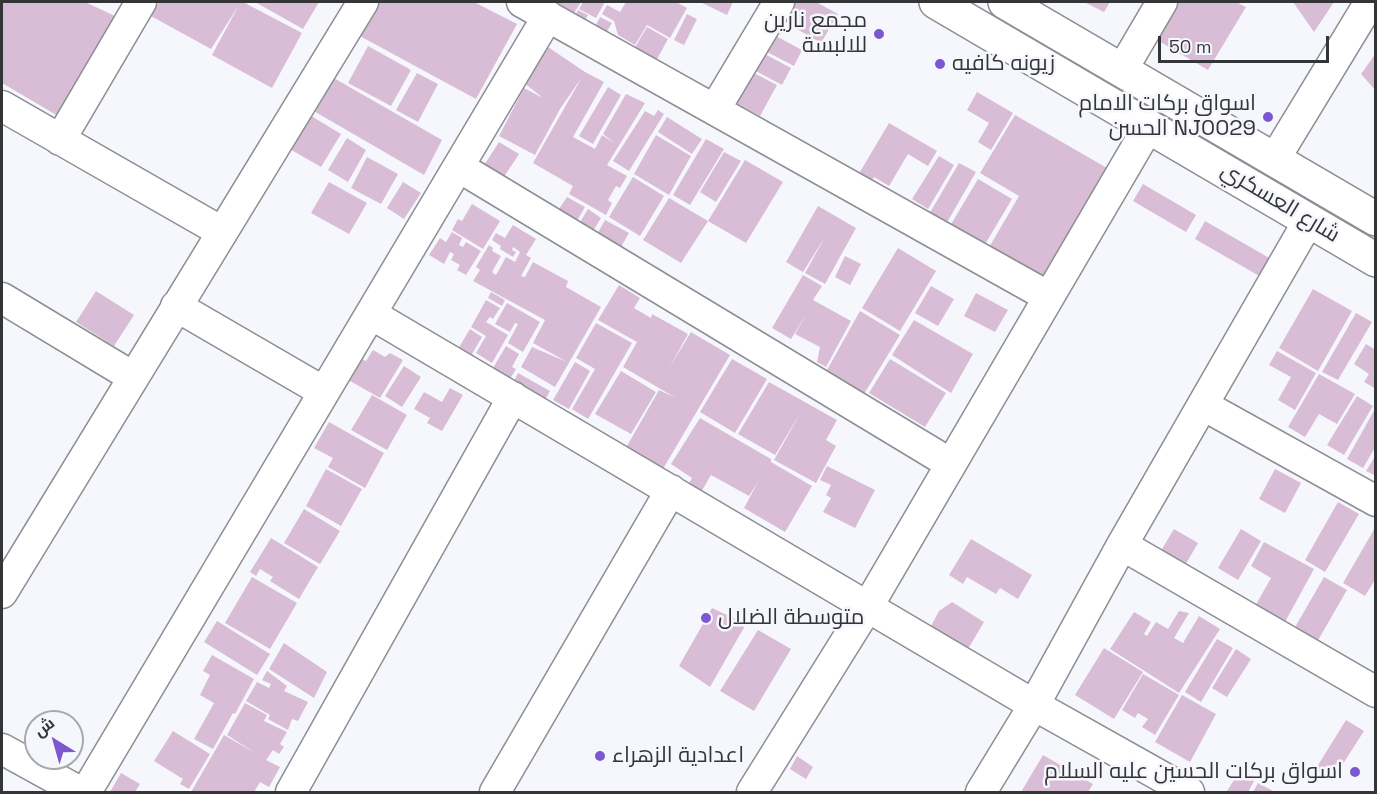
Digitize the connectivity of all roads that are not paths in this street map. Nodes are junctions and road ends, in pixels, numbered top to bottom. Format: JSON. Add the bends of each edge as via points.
{"nodes":[{"id":1,"x":141,"y":2,"type":"edge"},
{"id":2,"x":363,"y":2,"type":"edge"},
{"id":3,"x":522,"y":2,"type":"edge"},
{"id":4,"x":779,"y":2,"type":"edge"},
{"id":5,"x":936,"y":2,"type":"edge"},
{"id":6,"x":1005,"y":2,"type":"edge"},
{"id":7,"x":1162,"y":2,"type":"edge"},
{"id":8,"x":1370,"y":2,"type":"edge"},
{"id":9,"x":548,"y":16,"type":"junction"},
{"id":10,"x":1122,"y":70,"type":"junction"},
{"id":11,"x":2,"y":106,"type":"edge"},
{"id":12,"x":715,"y":110,"type":"junction"},
{"id":13,"x":1149,"y":126,"type":"junction"},
{"id":14,"x":60,"y":140,"type":"junction"},
{"id":15,"x":1274,"y":160,"type":"junction"},
{"id":16,"x":459,"y":167,"type":"junction"},
{"id":17,"x":1376,"y":219,"type":"edge"},
{"id":18,"x":1309,"y":220,"type":"junction"},
{"id":19,"x":222,"y":232,"type":"junction"},
{"id":20,"x":1376,"y":260,"type":"edge"},
{"id":21,"x":1049,"y":297,"type":"junction"},
{"id":22,"x":2,"y":298,"type":"edge"},
{"id":23,"x":176,"y":306,"type":"junction"},
{"id":24,"x":371,"y":314,"type":"junction"},
{"id":25,"x":133,"y":376,"type":"junction"},
{"id":26,"x":324,"y":392,"type":"junction"},
{"id":27,"x":513,"y":397,"type":"junction"},
{"id":28,"x":1203,"y":405,"type":"junction"},
{"id":29,"x":951,"y":464,"type":"junction"},
{"id":30,"x":671,"y":490,"type":"junction"},
{"id":31,"x":1376,"y":501,"type":"edge"},
{"id":32,"x":1122,"y":545,"type":"junction"},
{"id":33,"x":2,"y":593,"type":"edge"},
{"id":34,"x":868,"y":606,"type":"junction"},
{"id":35,"x":1376,"y":692,"type":"edge"},
{"id":36,"x":1034,"y":705,"type":"junction"},
{"id":37,"x":2,"y":749,"type":"edge"},
{"id":38,"x":80,"y":792,"type":"edge"},
{"id":39,"x":86,"y":792,"type":"edge"},
{"id":40,"x":291,"y":792,"type":"edge"},
{"id":41,"x":495,"y":792,"type":"edge"},
{"id":42,"x":752,"y":792,"type":"edge"},
{"id":43,"x":981,"y":792,"type":"edge"},
{"id":44,"x":1189,"y":792,"type":"edge"}],
"edges":[{"from":1,"to":14,"type":"street"},
{"from":2,"to":19,"type":"street"},
{"from":3,"to":9,"type":"street"},
{"from":4,"to":12,"type":"street"},
{"from":5,"to":13,"type":"main road","name":"شارع العسكري"},
{"from":6,"to":10,"type":"main road","name":"شارع العسكري"},
{"from":7,"to":10,"type":"street"},
{"from":8,"to":15,"type":"street"},
{"from":9,"to":12,"type":"street"},
{"from":9,"to":16,"type":"street"},
{"from":10,"to":15,"type":"main road","name":"شارع العسكري"},
{"from":11,"to":14,"type":"street"},
{"from":12,"to":21,"type":"street"},
{"from":13,"to":18,"type":"main road","name":"شارع العسكري"},
{"from":13,"to":21,"type":"street"},
{"from":14,"to":19,"type":"street"},
{"from":15,"to":17,"type":"main road","name":"شارع العسكري"},
{"from":16,"to":24,"type":"street"},
{"from":16,"to":29,"type":"street"},
{"from":18,"to":20,"type":"main road","name":"شارع العسكري"},
{"from":18,"to":28,"type":"street"},
{"from":19,"to":23,"type":"street"},
{"from":21,"to":29,"type":"street"},
{"from":22,"to":25,"type":"street"},
{"from":23,"to":25,"type":"street"},
{"from":23,"to":26,"type":"street"},
{"from":24,"to":26,"type":"street"},
{"from":24,"to":27,"type":"street"},
{"from":25,"to":33,"type":"street"},
{"from":26,"to":39,"type":"street"},
{"from":27,"to":30,"type":"street"},
{"from":27,"to":40,"type":"street"},
{"from":28,"to":31,"type":"street"},
{"from":28,"to":32,"type":"street"},
{"from":29,"to":34,"type":"street"},
{"from":30,"to":34,"type":"street"},
{"from":30,"to":41,"type":"street"},
{"from":32,"to":35,"type":"street"},
{"from":32,"to":36,"type":"street"},
{"from":34,"to":36,"type":"street"},
{"from":34,"to":42,"type":"street"},
{"from":36,"to":43,"type":"street"},
{"from":36,"to":44,"type":"street"},
{"from":37,"to":38,"type":"street"}]}
